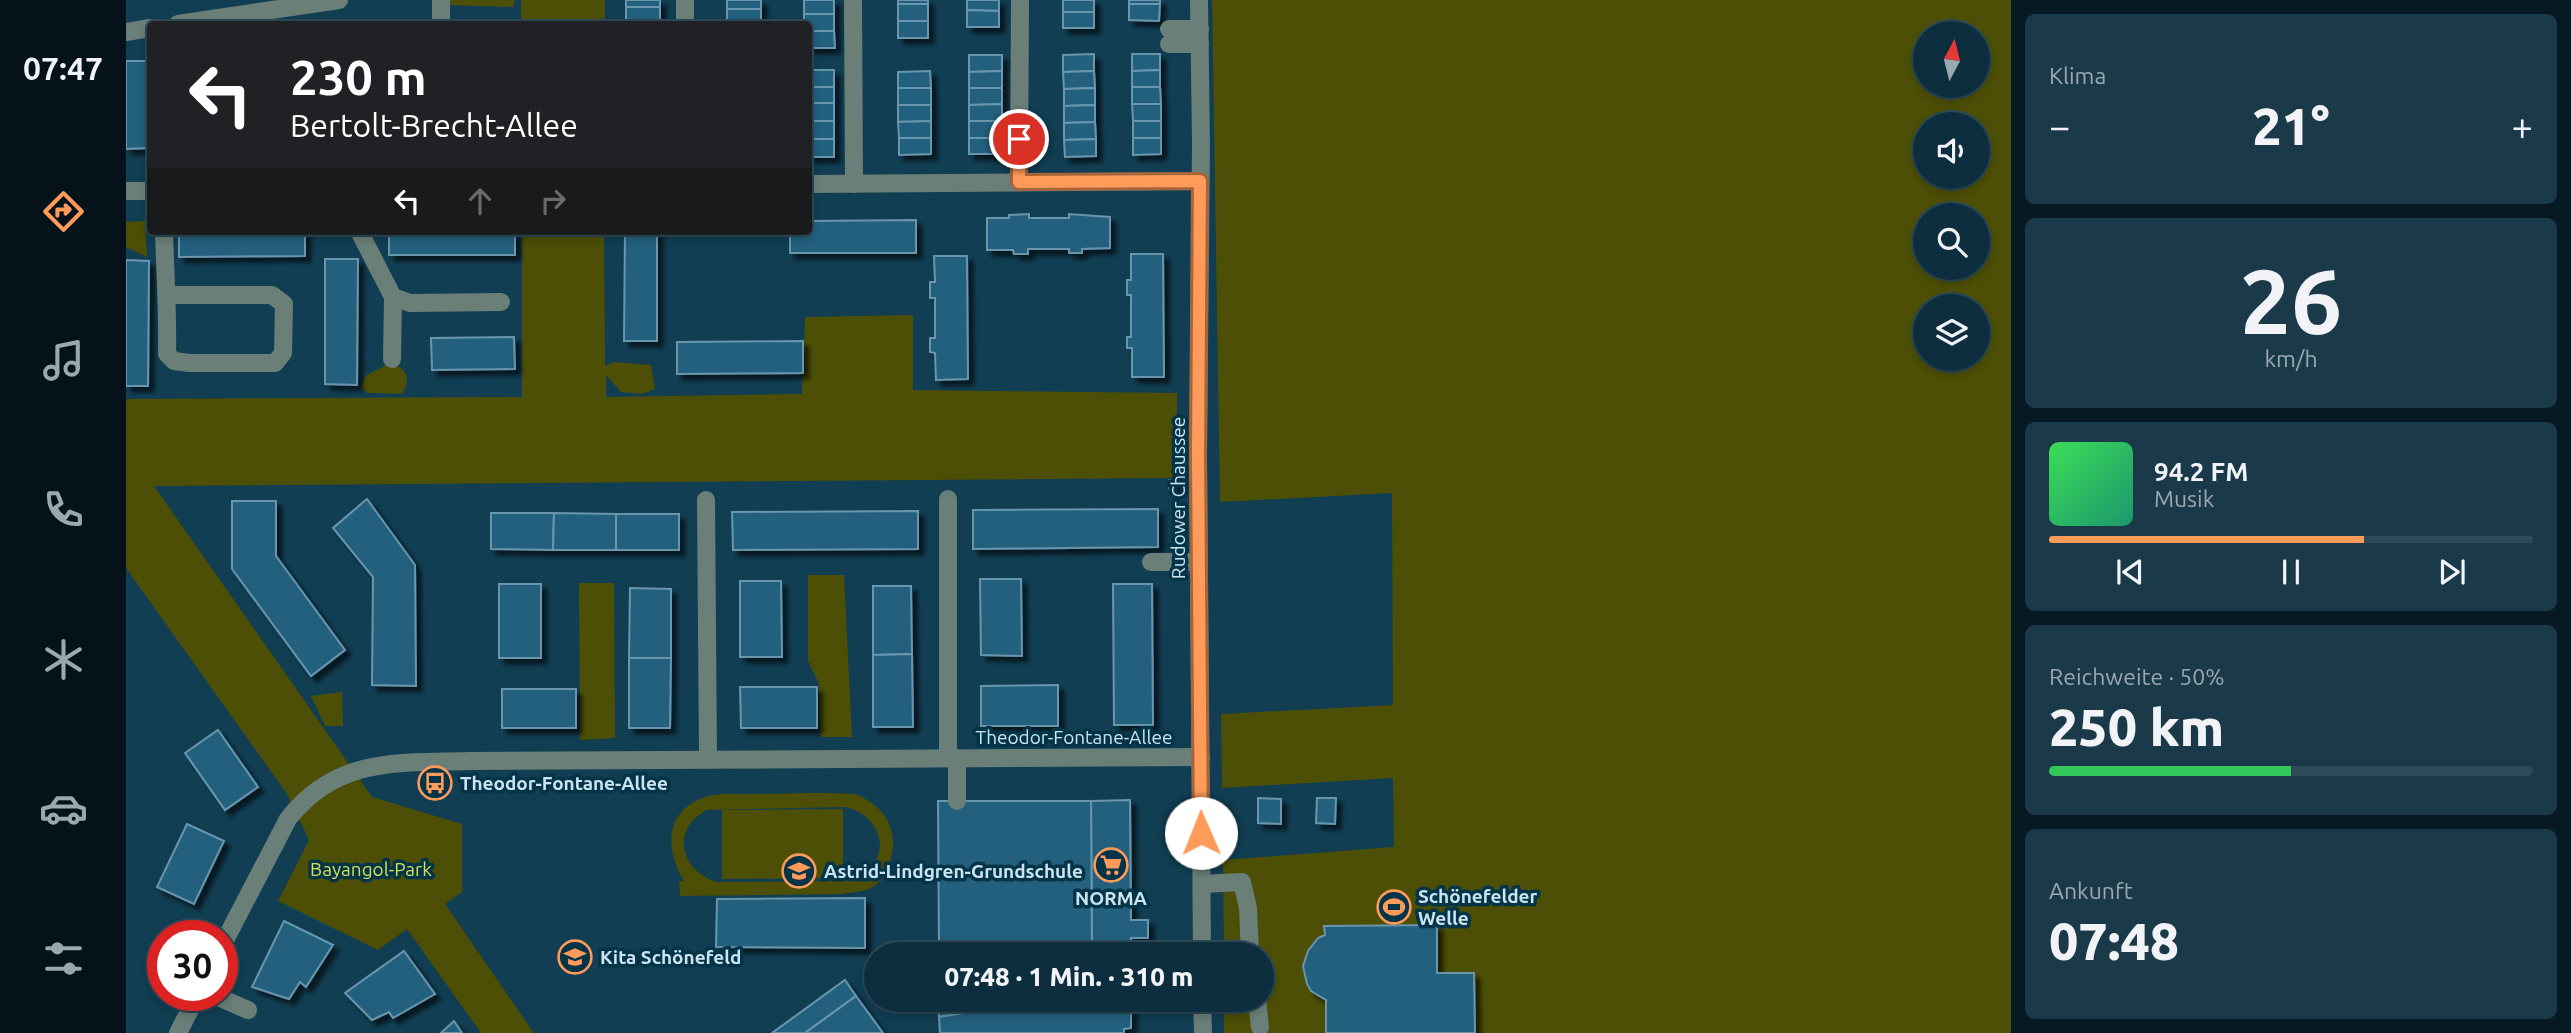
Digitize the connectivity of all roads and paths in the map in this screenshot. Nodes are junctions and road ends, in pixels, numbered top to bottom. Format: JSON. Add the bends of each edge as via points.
{"nodes":[{"id":1,"x":339,"y":0,"type":"edge"},
{"id":2,"x":441,"y":0,"type":"edge"},
{"id":3,"x":685,"y":0,"type":"edge"},
{"id":4,"x":853,"y":0,"type":"edge"},
{"id":5,"x":1020,"y":0,"type":"edge"},
{"id":6,"x":1199,"y":0,"type":"edge"},
{"id":7,"x":260,"y":12,"type":"edge"},
{"id":8,"x":198,"y":21,"type":"edge"},
{"id":9,"x":441,"y":21,"type":"edge"},
{"id":10,"x":685,"y":21,"type":"edge"},
{"id":11,"x":147,"y":28,"type":"edge"},
{"id":12,"x":126,"y":32,"type":"edge"},
{"id":13,"x":1169,"y":36,"type":"dead end"},
{"id":14,"x":1200,"y":37,"type":"junction"},
{"id":15,"x":1200,"y":181,"type":"junction"},
{"id":16,"x":1019,"y":182,"type":"junction"},
{"id":17,"x":812,"y":184,"type":"edge"},
{"id":18,"x":854,"y":184,"type":"junction"},
{"id":19,"x":126,"y":191,"type":"edge"},
{"id":20,"x":147,"y":191,"type":"edge"},
{"id":21,"x":164,"y":235,"type":"edge"},
{"id":22,"x":361,"y":235,"type":"edge"},
{"id":23,"x":168,"y":295,"type":"junction"},
{"id":24,"x":393,"y":297,"type":"junction"},
{"id":25,"x":501,"y":302,"type":"dead end"},
{"id":26,"x":392,"y":359,"type":"dead end"},
{"id":27,"x":948,"y":499,"type":"dead end"},
{"id":28,"x":706,"y":500,"type":"dead end"},
{"id":29,"x":1151,"y":562,"type":"dead end"},
{"id":30,"x":1199,"y":562,"type":"junction"},
{"id":31,"x":1201,"y":757,"type":"junction"},
{"id":32,"x":952,"y":758,"type":"junction"},
{"id":33,"x":708,"y":759,"type":"junction"},
{"id":34,"x":957,"y":801,"type":"dead end"},
{"id":35,"x":1202,"y":884,"type":"junction"},
{"id":36,"x":236,"y":920,"type":"edge"},
{"id":37,"x":1202,"y":942,"type":"edge"},
{"id":38,"x":1249,"y":942,"type":"edge"},
{"id":39,"x":238,"y":1006,"type":"edge"},
{"id":40,"x":248,"y":1010,"type":"dead end"},
{"id":41,"x":189,"y":1011,"type":"edge"},
{"id":42,"x":1202,"y":1012,"type":"edge"},
{"id":43,"x":1258,"y":1012,"type":"edge"},
{"id":44,"x":1260,"y":1027,"type":"dead end"},
{"id":45,"x":178,"y":1033,"type":"edge"},
{"id":46,"x":1203,"y":1033,"type":"edge"}],
"edges":[{"from":1,"to":7,"type":"street"},
{"from":2,"to":9,"type":"street"},
{"from":3,"to":10,"type":"street"},
{"from":4,"to":18,"type":"street"},
{"from":5,"to":16,"type":"street"},
{"from":6,"to":14,"type":"street","name":"Rudower Chaussee"},
{"from":7,"to":8,"type":"street"},
{"from":11,"to":12,"type":"street"},
{"from":13,"to":14,"type":"street"},
{"from":14,"to":15,"type":"street","name":"Rudower Chaussee"},
{"from":15,"to":16,"type":"street"},
{"from":15,"to":30,"type":"street","name":"Rudower Chaussee"},
{"from":16,"to":18,"type":"street"},
{"from":17,"to":18,"type":"street"},
{"from":19,"to":20,"type":"street"},
{"from":21,"to":23,"type":"street"},
{"from":22,"to":24,"type":"street"},
{"from":23,"to":23,"type":"street","via":[[279,298],[284,304],[283,353],[275,363],[174,361],[167,354]]},
{"from":24,"to":25,"type":"street","via":[[410,303]]},
{"from":24,"to":26,"type":"street"},
{"from":27,"to":32,"type":"street","name":"Theodor-Fontane-Allee"},
{"from":28,"to":33,"type":"street"},
{"from":29,"to":30,"type":"street"},
{"from":30,"to":31,"type":"street","name":"Rudower Chaussee"},
{"from":31,"to":32,"type":"street","name":"Theodor-Fontane-Allee"},
{"from":31,"to":35,"type":"street","name":"Rudower Chaussee"},
{"from":32,"to":33,"type":"street","name":"Theodor-Fontane-Allee"},
{"from":32,"to":34,"type":"street"},
{"from":33,"to":36,"type":"street","name":"Theodor-Fontane-Allee","via":[[386,764],[343,775],[317,789],[288,819]]},
{"from":35,"to":37,"type":"street","name":"Rudower Chaussee"},
{"from":35,"to":38,"type":"street","via":[[1242,882]]},
{"from":39,"to":40,"type":"street"},
{"from":41,"to":45,"type":"street"},
{"from":42,"to":46,"type":"street"},
{"from":43,"to":44,"type":"street"}]}
